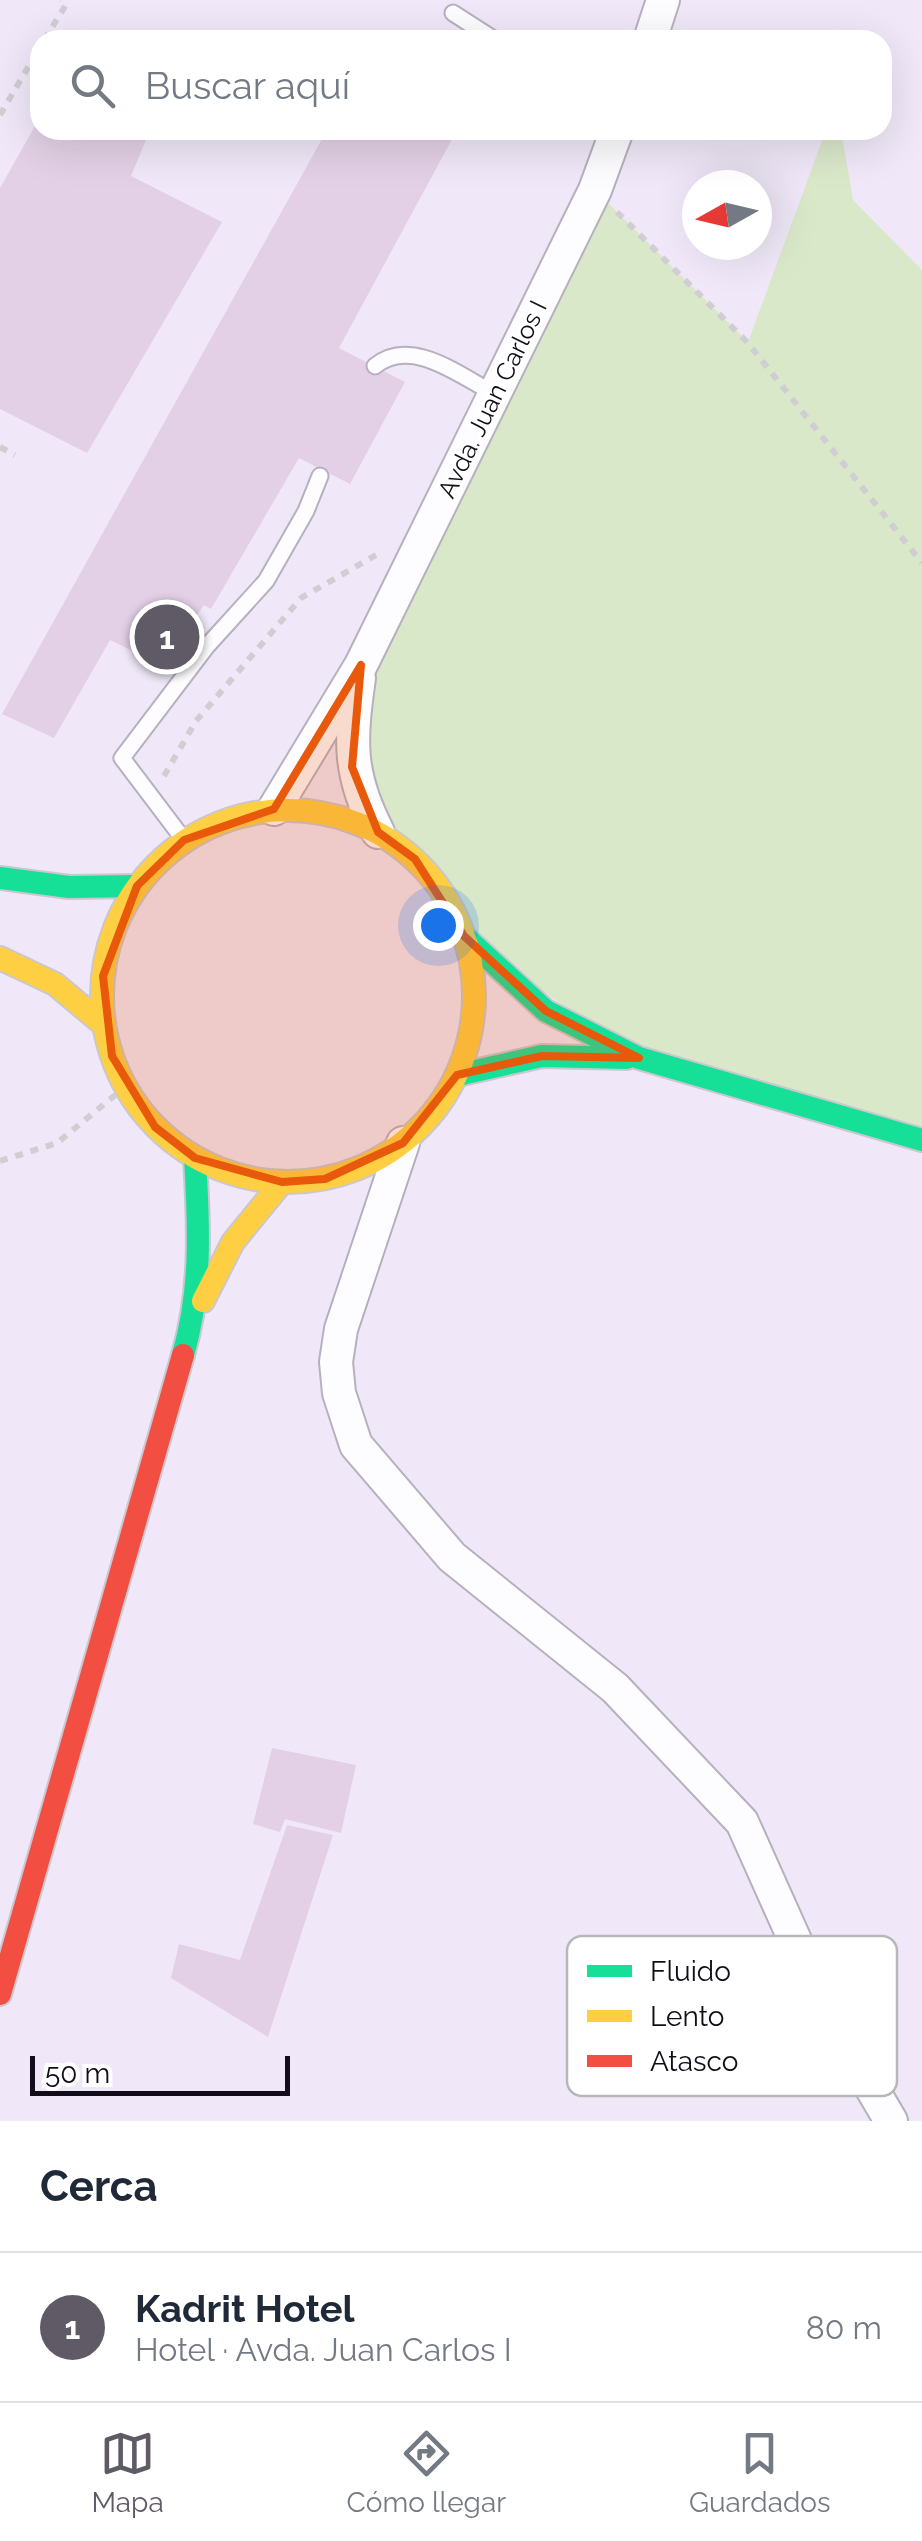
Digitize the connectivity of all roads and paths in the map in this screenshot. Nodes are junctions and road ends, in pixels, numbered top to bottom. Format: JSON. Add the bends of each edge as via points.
{"nodes":[{"id":1,"x":62,"y":0,"type":"edge"},
{"id":2,"x":663,"y":0,"type":"edge"},
{"id":3,"x":453,"y":14,"type":"dead end"},
{"id":4,"x":50,"y":30,"type":"edge"},
{"id":5,"x":479,"y":30,"type":"edge"},
{"id":6,"x":653,"y":30,"type":"edge"},
{"id":7,"x":30,"y":64,"type":"edge"},
{"id":8,"x":0,"y":115,"type":"edge"},
{"id":9,"x":613,"y":140,"type":"edge"},
{"id":10,"x":595,"y":190,"type":"junction"},
{"id":11,"x":375,"y":366,"type":"dead end"},
{"id":12,"x":495,"y":394,"type":"junction"},
{"id":13,"x":0,"y":447,"type":"edge"},
{"id":14,"x":16,"y":455,"type":"dead end"},
{"id":15,"x":320,"y":476,"type":"dead end"},
{"id":16,"x":381,"y":549,"type":"dead end"},
{"id":17,"x":922,"y":562,"type":"edge"},
{"id":18,"x":361,"y":665,"type":"junction"},
{"id":19,"x":154,"y":800,"type":"junction"},
{"id":20,"x":274,"y":809,"type":"junction"},
{"id":21,"x":378,"y":832,"type":"junction"},
{"id":22,"x":184,"y":840,"type":"junction"},
{"id":23,"x":0,"y":878,"type":"edge"},
{"id":24,"x":137,"y":886,"type":"junction"},
{"id":25,"x":464,"y":936,"type":"junction"},
{"id":26,"x":0,"y":958,"type":"edge"},
{"id":27,"x":104,"y":1025,"type":"junction"},
{"id":28,"x":638,"y":1058,"type":"junction"},
{"id":29,"x":457,"y":1074,"type":"junction"},
{"id":30,"x":125,"y":1086,"type":"junction"},
{"id":31,"x":922,"y":1140,"type":"edge"},
{"id":32,"x":403,"y":1143,"type":"junction"},
{"id":33,"x":195,"y":1158,"type":"junction"},
{"id":34,"x":0,"y":1161,"type":"edge"},
{"id":35,"x":282,"y":1182,"type":"junction"},
{"id":36,"x":192,"y":1321,"type":"junction"},
{"id":37,"x":66,"y":1763,"type":"junction"},
{"id":38,"x":25,"y":1824,"type":"dead end"},
{"id":39,"x":793,"y":1936,"type":"edge"},
{"id":40,"x":0,"y":1994,"type":"edge"},
{"id":41,"x":876,"y":2096,"type":"edge"},
{"id":42,"x":891,"y":2121,"type":"edge"}],
"edges":[{"from":1,"to":4,"type":"path","via":[[66,5]]},
{"from":2,"to":6,"type":"street"},
{"from":3,"to":5,"type":"lane"},
{"from":7,"to":8,"type":"path"},
{"from":9,"to":10,"type":"street","name":"Avda. Juan Carlos I"},
{"from":10,"to":12,"type":"street","name":"Avda. Juan Carlos I"},
{"from":10,"to":17,"type":"path","via":[[748,343]]},
{"from":11,"to":12,"type":"lane","via":[[400,353],[416,355]]},
{"from":12,"to":18,"type":"street","name":"Avda. Juan Carlos I"},
{"from":13,"to":14,"type":"path"},
{"from":15,"to":19,"type":"lane","via":[[266,581],[122,758]]},
{"from":16,"to":19,"type":"path","via":[[356,570],[311,590],[282,618],[196,721]]},
{"from":18,"to":20,"type":"street","name":"Avda. Juan Carlos I"},
{"from":18,"to":21,"type":"street","name":"Avda. Juan Carlos I","via":[[352,767]]},
{"from":19,"to":22,"type":"lane"},
{"from":20,"to":21,"type":"highway","via":[[328,813]]},
{"from":20,"to":22,"type":"highway","via":[[227,819]]},
{"from":21,"to":25,"type":"highway","via":[[444,894]]},
{"from":22,"to":24,"type":"highway"},
{"from":23,"to":24,"type":"highway","via":[[68,887]]},
{"from":24,"to":27,"type":"highway","via":[[114,929],[103,976]]},
{"from":25,"to":28,"type":"highway","via":[[546,1011]]},
{"from":25,"to":29,"type":"highway","via":[[474,982],[471,1029]]},
{"from":26,"to":27,"type":"highway","via":[[56,984]]},
{"from":27,"to":30,"type":"highway"},
{"from":28,"to":29,"type":"highway","via":[[542,1056]]},
{"from":28,"to":31,"type":"highway"},
{"from":29,"to":32,"type":"highway","via":[[434,1112]]},
{"from":30,"to":33,"type":"highway","via":[[156,1127]]},
{"from":30,"to":34,"type":"path","via":[[58,1144]]},
{"from":32,"to":35,"type":"highway","via":[[325,1179]]},
{"from":32,"to":39,"type":"street","via":[[340,1330],[339,1393],[356,1446],[452,1557],[615,1688],[742,1822]]},
{"from":33,"to":35,"type":"highway","via":[[237,1176]]},
{"from":33,"to":36,"type":"highway","via":[[201,1250]]},
{"from":35,"to":36,"type":"highway","via":[[233,1242]]},
{"from":36,"to":37,"type":"highway"},
{"from":37,"to":38,"type":"highway"},
{"from":37,"to":40,"type":"highway"},
{"from":41,"to":42,"type":"street"}]}
